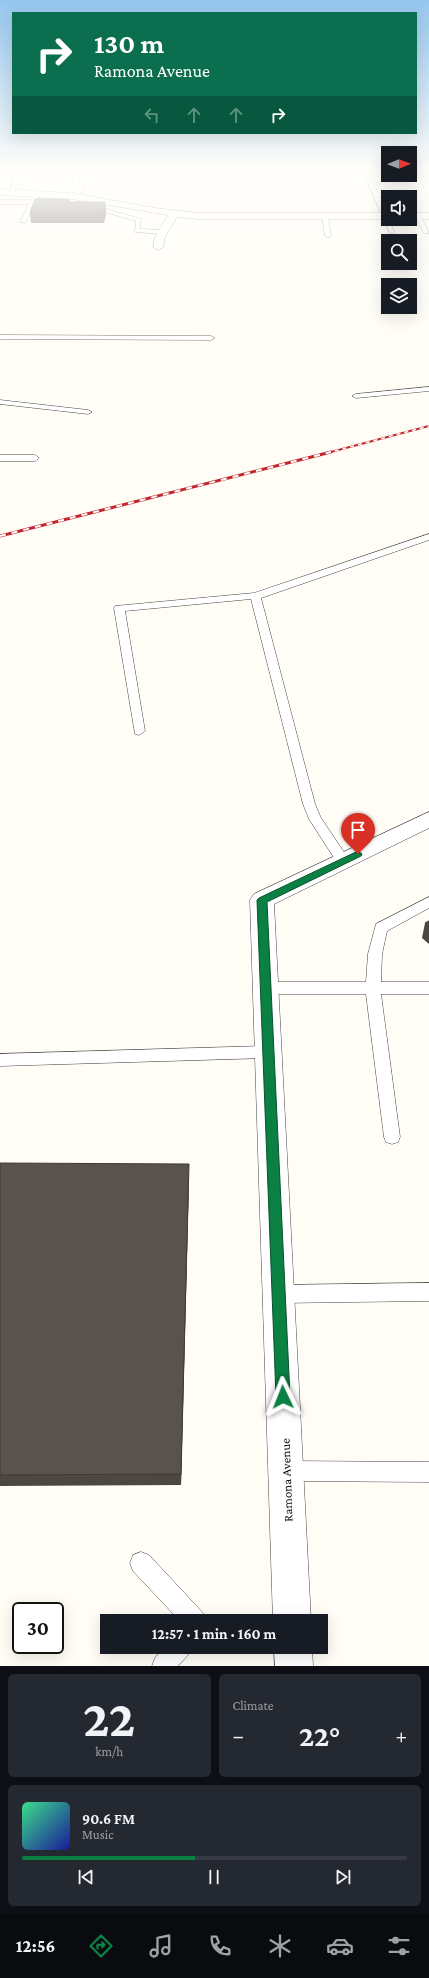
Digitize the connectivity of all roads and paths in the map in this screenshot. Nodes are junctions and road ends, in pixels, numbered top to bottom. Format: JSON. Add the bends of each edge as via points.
{"nodes":[{"id":1,"x":0,"y":337,"type":"edge"},
{"id":2,"x":211,"y":338,"type":"dead end"},
{"id":3,"x":429,"y":389,"type":"edge"},
{"id":4,"x":356,"y":396,"type":"dead end"},
{"id":5,"x":0,"y":402,"type":"edge"},
{"id":6,"x":88,"y":412,"type":"dead end"},
{"id":7,"x":0,"y":458,"type":"edge"},
{"id":8,"x":35,"y":458,"type":"dead end"},
{"id":9,"x":429,"y":537,"type":"edge"},
{"id":10,"x":255,"y":596,"type":"junction"},
{"id":11,"x":139,"y":731,"type":"dead end"},
{"id":12,"x":429,"y":819,"type":"edge"},
{"id":13,"x":343,"y":861,"type":"junction"},
{"id":14,"x":429,"y":902,"type":"edge"},
{"id":15,"x":266,"y":988,"type":"junction"},
{"id":16,"x":373,"y":988,"type":"junction"},
{"id":17,"x":429,"y":988,"type":"edge"},
{"id":18,"x":268,"y":1052,"type":"junction"},
{"id":19,"x":0,"y":1060,"type":"edge"},
{"id":20,"x":392,"y":1137,"type":"dead end"},
{"id":21,"x":429,"y":1292,"type":"edge"},
{"id":22,"x":278,"y":1294,"type":"junction"},
{"id":23,"x":286,"y":1471,"type":"junction"},
{"id":24,"x":429,"y":1472,"type":"edge"},
{"id":25,"x":141,"y":1563,"type":"dead end"},
{"id":26,"x":188,"y":1614,"type":"edge"},
{"id":27,"x":292,"y":1614,"type":"edge"},
{"id":28,"x":174,"y":1654,"type":"edge"},
{"id":29,"x":293,"y":1654,"type":"edge"},
{"id":30,"x":163,"y":1666,"type":"edge"},
{"id":31,"x":294,"y":1666,"type":"edge"}],
"edges":[{"from":1,"to":2,"type":"lane"},
{"from":3,"to":4,"type":"lane"},
{"from":5,"to":6,"type":"lane"},
{"from":7,"to":8,"type":"lane"},
{"from":9,"to":10,"type":"lane"},
{"from":10,"to":11,"type":"lane","via":[[119,608]]},
{"from":10,"to":13,"type":"lane","via":[[309,804],[315,819]]},
{"from":12,"to":13,"type":"street","name":"Ramona Avenue"},
{"from":13,"to":15,"type":"street","name":"Ramona Avenue","via":[[262,900]]},
{"from":14,"to":16,"type":"lane","via":[[381,928],[375,954]]},
{"from":15,"to":16,"type":"lane"},
{"from":15,"to":18,"type":"street","name":"Ramona Avenue"},
{"from":16,"to":17,"type":"lane"},
{"from":16,"to":20,"type":"lane"},
{"from":18,"to":19,"type":"lane"},
{"from":18,"to":22,"type":"street","name":"Ramona Avenue"},
{"from":21,"to":22,"type":"lane"},
{"from":22,"to":23,"type":"street","name":"Ramona Avenue"},
{"from":23,"to":24,"type":"lane"},
{"from":23,"to":27,"type":"street","name":"Ramona Avenue"},
{"from":25,"to":26,"type":"lane"},
{"from":28,"to":30,"type":"lane"},
{"from":29,"to":31,"type":"street"}]}
